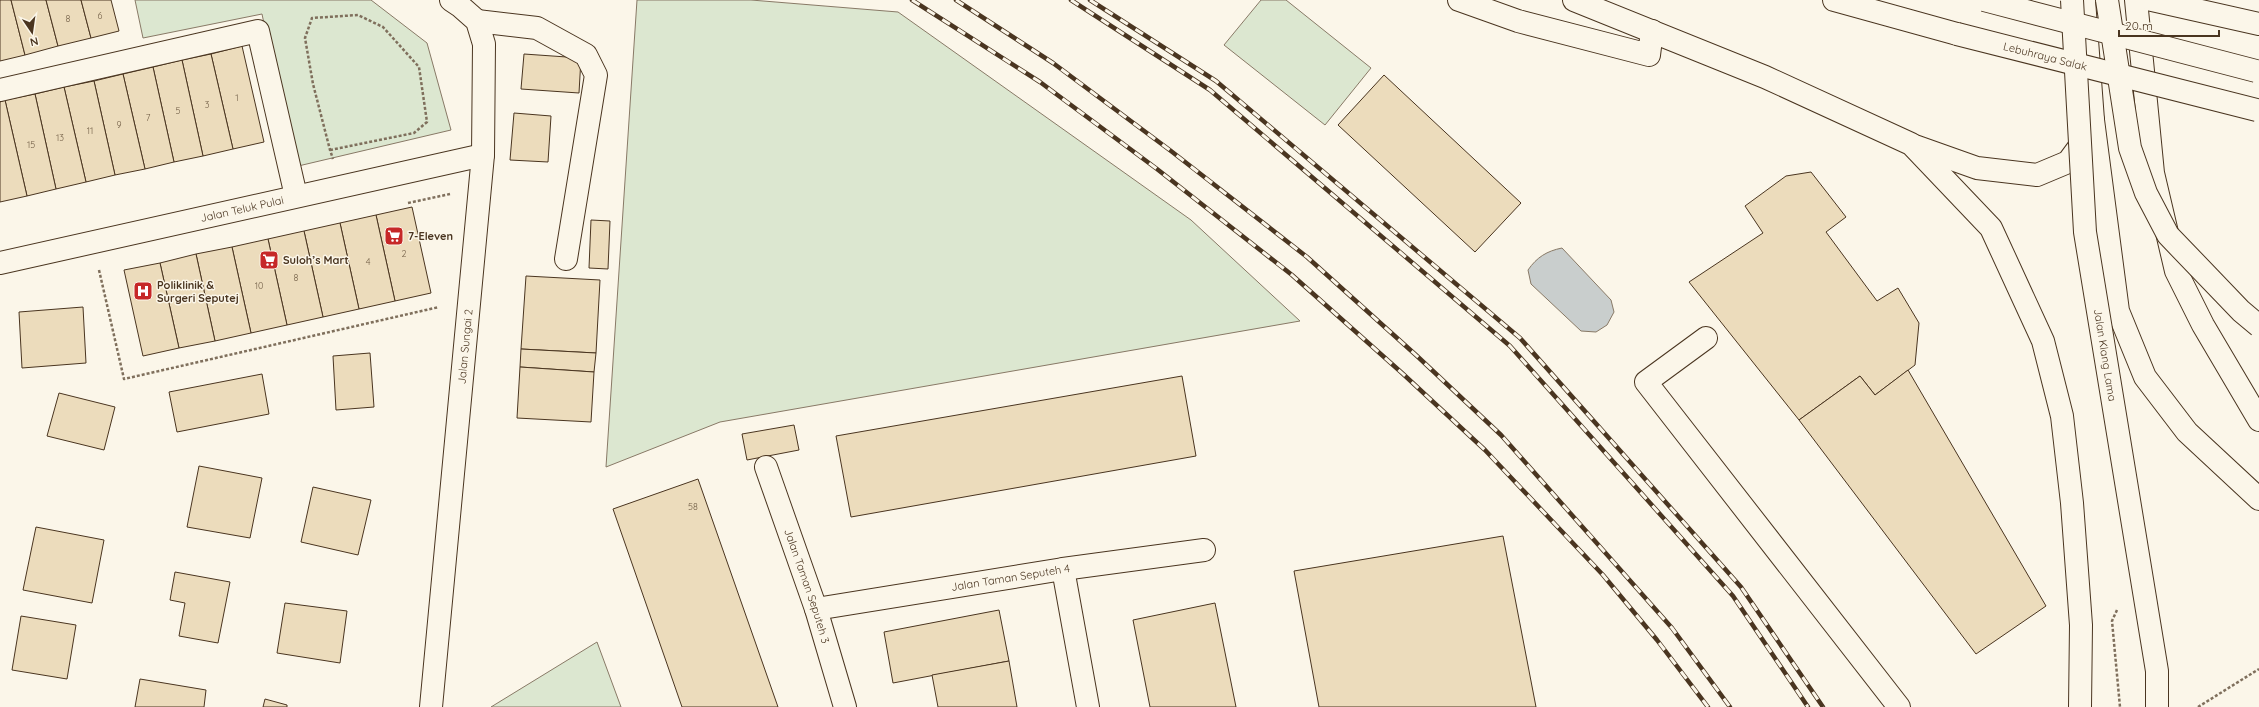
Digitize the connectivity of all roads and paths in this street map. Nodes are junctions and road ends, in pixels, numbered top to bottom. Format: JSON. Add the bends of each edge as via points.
{"nodes":[{"id":1,"x":451,"y":0,"type":"edge"},
{"id":2,"x":1459,"y":0,"type":"edge"},
{"id":3,"x":1574,"y":0,"type":"edge"},
{"id":4,"x":1834,"y":0,"type":"edge"},
{"id":5,"x":1984,"y":0,"type":"edge"},
{"id":6,"x":2072,"y":0,"type":"edge"},
{"id":7,"x":2084,"y":0,"type":"edge"},
{"id":8,"x":2107,"y":0,"type":"edge"},
{"id":9,"x":2136,"y":0,"type":"edge"},
{"id":10,"x":2152,"y":0,"type":"edge"},
{"id":11,"x":477,"y":21,"type":"junction"},
{"id":12,"x":2259,"y":24,"type":"edge"},
{"id":13,"x":1652,"y":31,"type":"junction"},
{"id":14,"x":2258,"y":72,"type":"edge"},
{"id":15,"x":0,"y":90,"type":"edge"},
{"id":16,"x":2258,"y":111,"type":"edge"},
{"id":17,"x":2093,"y":120,"type":"junction"},
{"id":18,"x":1911,"y":144,"type":"junction"},
{"id":19,"x":330,"y":150,"type":"junction"},
{"id":20,"x":484,"y":154,"type":"junction"},
{"id":21,"x":334,"y":163,"type":"dead end"},
{"id":22,"x":296,"y":196,"type":"junction"},
{"id":23,"x":93,"y":242,"type":"junction"},
{"id":24,"x":566,"y":259,"type":"dead end"},
{"id":25,"x":0,"y":263,"type":"edge"},
{"id":26,"x":470,"y":300,"type":"junction"},
{"id":27,"x":2259,"y":326,"type":"edge"},
{"id":28,"x":1706,"y":338,"type":"dead end"},
{"id":29,"x":2259,"y":420,"type":"edge"},
{"id":30,"x":766,"y":466,"type":"dead end"},
{"id":31,"x":2259,"y":499,"type":"edge"},
{"id":32,"x":1204,"y":550,"type":"dead end"},
{"id":33,"x":1063,"y":569,"type":"junction"},
{"id":34,"x":816,"y":609,"type":"junction"},
{"id":35,"x":2259,"y":668,"type":"edge"},
{"id":36,"x":431,"y":707,"type":"edge"},
{"id":37,"x":845,"y":707,"type":"edge"},
{"id":38,"x":1088,"y":707,"type":"edge"},
{"id":39,"x":1899,"y":707,"type":"edge"},
{"id":40,"x":2080,"y":707,"type":"edge"},
{"id":41,"x":2157,"y":707,"type":"edge"},
{"id":42,"x":2198,"y":707,"type":"edge"}],
"edges":[{"from":1,"to":11,"type":"main road"},
{"from":2,"to":13,"type":"main road","via":[[1518,21],[1649,55]]},
{"from":3,"to":13,"type":"main road"},
{"from":4,"to":16,"type":"main road","name":"Lebuhraya Salak","bridge":true},
{"from":5,"to":14,"type":"main road","bridge":true},
{"from":6,"to":41,"type":"main road","name":"Jalan Klang Lama","bridge":true,"via":[[2085,232],[2157,671]]},
{"from":7,"to":17,"type":"main road"},
{"from":8,"to":27,"type":"main road","bridge":true,"via":[[2130,148],[2146,193],[2168,235],[2241,311]]},
{"from":9,"to":29,"type":"main road","via":[[2153,173],[2176,271],[2203,325]]},
{"from":10,"to":12,"type":"main road"},
{"from":11,"to":20,"type":"main road","name":"Jalan Sungai 2","via":[[484,44]]},
{"from":11,"to":24,"type":"main road","via":[[537,28],[586,55],[596,75]]},
{"from":13,"to":18,"type":"main road","via":[[1765,77]]},
{"from":15,"to":22,"type":"main road","via":[[258,31]]},
{"from":17,"to":18,"type":"main road","via":[[2085,139],[2068,162],[2038,175],[1977,168]]},
{"from":17,"to":31,"type":"main road","via":[[2118,311],[2145,377],[2187,432]]},
{"from":18,"to":40,"type":"main road","via":[[1991,228],[2043,341],[2062,416],[2072,503],[2082,625]]},
{"from":19,"to":19,"type":"path","via":[[313,84],[306,38],[312,18],[358,16],[383,27],[419,67],[427,122],[414,133]]},
{"from":19,"to":21,"type":"path"},
{"from":20,"to":22,"type":"main road","name":"Jalan Teluk Pulai"},
{"from":20,"to":26,"type":"main road","name":"Jalan Sungai 2"},
{"from":22,"to":23,"type":"main road","name":"Jalan Teluk Pulai"},
{"from":23,"to":25,"type":"main road","name":"Jalan Teluk Pulai"},
{"from":23,"to":26,"type":"path","via":[[124,379]]},
{"from":26,"to":36,"type":"main road","name":"Jalan Sungai 2"},
{"from":28,"to":39,"type":"main road","via":[[1646,382]]},
{"from":30,"to":34,"type":"main road","name":"Jalan Taman Seputeh 3"},
{"from":32,"to":33,"type":"main road","name":"Jalan Taman Seputeh 4"},
{"from":33,"to":34,"type":"main road","name":"Jalan Taman Seputeh 4"},
{"from":33,"to":38,"type":"main road"},
{"from":34,"to":37,"type":"main road","name":"Jalan Taman Seputeh 3"},
{"from":35,"to":42,"type":"path"}]}
